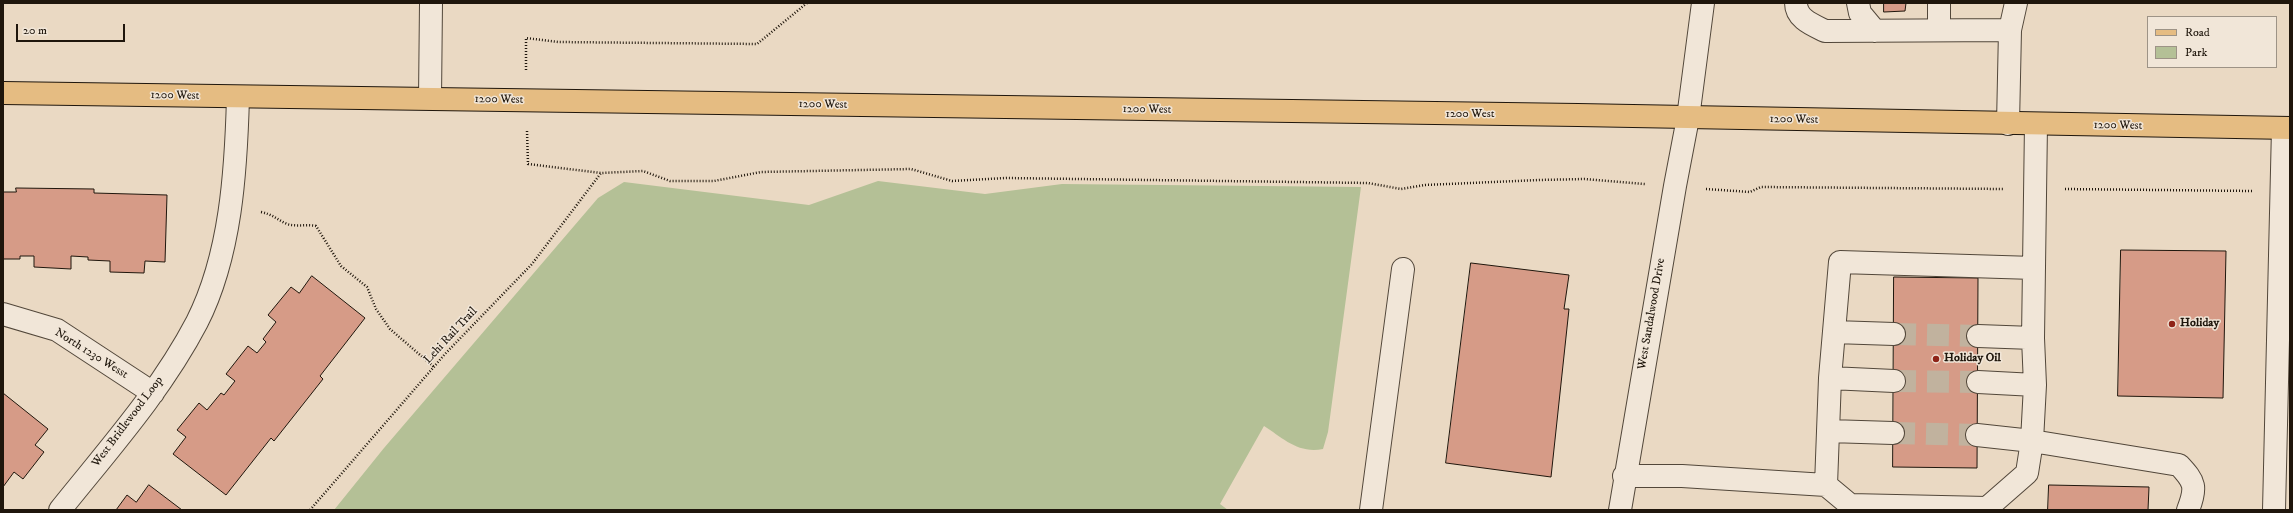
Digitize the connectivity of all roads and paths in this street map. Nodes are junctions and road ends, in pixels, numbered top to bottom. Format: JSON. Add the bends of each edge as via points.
{"nodes":[{"id":1,"x":431,"y":3,"type":"edge"},
{"id":2,"x":807,"y":3,"type":"edge"},
{"id":3,"x":1704,"y":3,"type":"edge"},
{"id":4,"x":1796,"y":3,"type":"edge"},
{"id":5,"x":1858,"y":3,"type":"edge"},
{"id":6,"x":1939,"y":3,"type":"edge"},
{"id":7,"x":2016,"y":3,"type":"edge"},
{"id":8,"x":1939,"y":30,"type":"junction"},
{"id":9,"x":2010,"y":30,"type":"junction"},
{"id":10,"x":1875,"y":31,"type":"junction"},
{"id":11,"x":526,"y":38,"type":"dead end"},
{"id":12,"x":3,"y":93,"type":"edge"},
{"id":13,"x":238,"y":97,"type":"junction"},
{"id":14,"x":430,"y":98,"type":"junction"},
{"id":15,"x":1688,"y":118,"type":"junction"},
{"id":16,"x":2008,"y":124,"type":"junction"},
{"id":17,"x":2036,"y":124,"type":"junction"},
{"id":18,"x":2286,"y":128,"type":"edge"},
{"id":19,"x":528,"y":164,"type":"dead end"},
{"id":20,"x":601,"y":173,"type":"junction"},
{"id":21,"x":1584,"y":179,"type":"dead end"},
{"id":22,"x":257,"y":211,"type":"dead end"},
{"id":23,"x":2034,"y":268,"type":"junction"},
{"id":24,"x":1403,"y":269,"type":"dead end"},
{"id":25,"x":3,"y":314,"type":"edge"},
{"id":26,"x":1834,"y":332,"type":"junction"},
{"id":27,"x":1894,"y":334,"type":"tunnel mouth"},
{"id":28,"x":1978,"y":336,"type":"tunnel mouth"},
{"id":29,"x":2033,"y":338,"type":"junction"},
{"id":30,"x":434,"y":367,"type":"junction"},
{"id":31,"x":1830,"y":378,"type":"junction"},
{"id":32,"x":1894,"y":381,"type":"tunnel mouth"},
{"id":33,"x":1978,"y":382,"type":"tunnel mouth"},
{"id":34,"x":2035,"y":385,"type":"junction"},
{"id":35,"x":153,"y":393,"type":"junction"},
{"id":36,"x":1829,"y":431,"type":"junction"},
{"id":37,"x":1893,"y":433,"type":"tunnel mouth"},
{"id":38,"x":1978,"y":435,"type":"tunnel mouth"},
{"id":39,"x":2032,"y":441,"type":"junction"},
{"id":40,"x":1624,"y":476,"type":"junction"},
{"id":41,"x":1826,"y":485,"type":"junction"},
{"id":42,"x":2191,"y":503,"type":"edge"},
{"id":43,"x":1995,"y":509,"type":"edge"},
{"id":44,"x":60,"y":510,"type":"edge"},
{"id":45,"x":310,"y":510,"type":"edge"},
{"id":46,"x":1372,"y":510,"type":"edge"},
{"id":47,"x":1620,"y":510,"type":"edge"},
{"id":48,"x":2274,"y":510,"type":"edge"}],
"edges":[{"from":1,"to":14,"type":"street"},
{"from":2,"to":11,"type":"path","via":[[757,44],[558,42]]},
{"from":3,"to":15,"type":"street","name":"West Sandalwood Drive"},
{"from":4,"to":10,"type":"street","via":[[1796,10],[1804,19],[1825,31]]},
{"from":5,"to":10,"type":"street","via":[[1860,13]]},
{"from":6,"to":8,"type":"street"},
{"from":7,"to":9,"type":"street"},
{"from":8,"to":9,"type":"street"},
{"from":8,"to":10,"type":"street"},
{"from":9,"to":16,"type":"street"},
{"from":12,"to":13,"type":"main road","name":"1200 West"},
{"from":13,"to":14,"type":"main road","name":"1200 West"},
{"from":13,"to":35,"type":"street","name":"West Bridlewood Loop","via":[[236,165],[232,198],[212,284],[197,321]]},
{"from":14,"to":15,"type":"main road","name":"1200 West"},
{"from":15,"to":16,"type":"main road","name":"1200 West"},
{"from":15,"to":40,"type":"street","name":"West Sandalwood Drive"},
{"from":16,"to":17,"type":"main road","name":"1200 West"},
{"from":17,"to":18,"type":"main road","name":"1200 West"},
{"from":17,"to":23,"type":"street"},
{"from":18,"to":48,"type":"street"},
{"from":19,"to":20,"type":"path"},
{"from":20,"to":21,"type":"path","via":[[643,172],[670,181],[714,181],[761,172],[911,169],[952,181],[1006,178],[1368,183],[1401,189],[1425,185]]},
{"from":20,"to":30,"type":"path","name":"Lehi Rail Trail","via":[[532,264]]},
{"from":22,"to":30,"type":"path","via":[[273,215],[293,225],[316,226],[341,266],[367,287],[376,309],[390,329]]},
{"from":23,"to":26,"type":"street","via":[[1840,262]]},
{"from":23,"to":29,"type":"street"},
{"from":24,"to":46,"type":"street"},
{"from":25,"to":35,"type":"street","name":"North 1230 Wesst","via":[[57,330]]},
{"from":26,"to":27,"type":"street"},
{"from":26,"to":31,"type":"street"},
{"from":28,"to":29,"type":"street"},
{"from":29,"to":34,"type":"street"},
{"from":30,"to":45,"type":"path","name":"Lehi Rail Trail"},
{"from":31,"to":32,"type":"street"},
{"from":31,"to":36,"type":"street"},
{"from":33,"to":34,"type":"street"},
{"from":34,"to":39,"type":"street"},
{"from":35,"to":44,"type":"street","name":"West Bridlewood Loop"},
{"from":36,"to":37,"type":"street"},
{"from":36,"to":41,"type":"street"},
{"from":38,"to":39,"type":"street"},
{"from":39,"to":42,"type":"street","via":[[2179,465],[2192,479]]},
{"from":39,"to":43,"type":"street","via":[[2027,473]]},
{"from":40,"to":41,"type":"street","via":[[1682,476]]},
{"from":40,"to":47,"type":"street","name":"West Sandalwood Drive"},
{"from":41,"to":43,"type":"street","via":[[1850,505]]}]}
